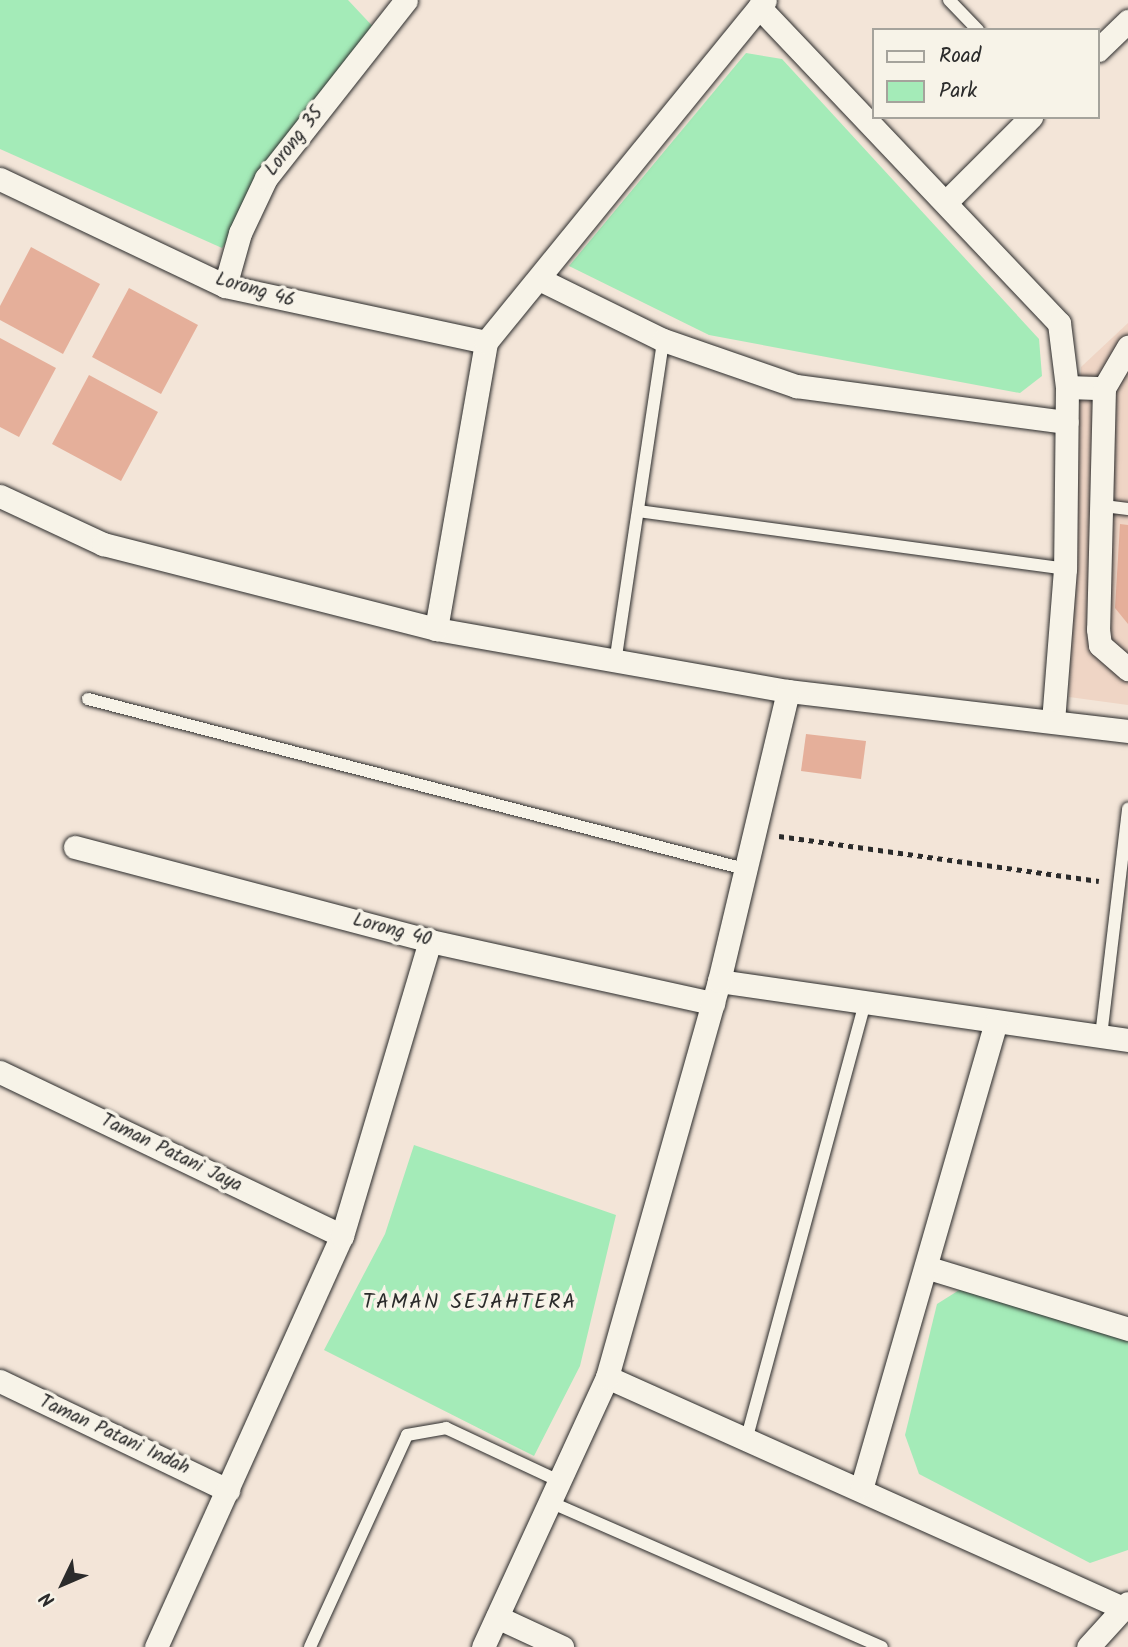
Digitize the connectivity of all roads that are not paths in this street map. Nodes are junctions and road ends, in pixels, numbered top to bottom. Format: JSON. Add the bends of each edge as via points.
{"nodes":[{"id":1,"x":954,"y":2,"type":"edge"},
{"id":2,"x":762,"y":4,"type":"edge"},
{"id":3,"x":394,"y":5,"type":"edge"},
{"id":4,"x":1128,"y":21,"type":"edge"},
{"id":5,"x":976,"y":28,"type":"edge"},
{"id":6,"x":1100,"y":48,"type":"edge"},
{"id":7,"x":1029,"y":119,"type":"edge"},
{"id":8,"x":0,"y":179,"type":"edge"},
{"id":9,"x":947,"y":201,"type":"junction"},
{"id":10,"x":541,"y":280,"type":"junction"},
{"id":11,"x":225,"y":286,"type":"junction"},
{"id":12,"x":663,"y":340,"type":"junction"},
{"id":13,"x":486,"y":342,"type":"junction"},
{"id":14,"x":1128,"y":346,"type":"edge"},
{"id":15,"x":1067,"y":387,"type":"junction"},
{"id":16,"x":1104,"y":388,"type":"junction"},
{"id":17,"x":1067,"y":422,"type":"junction"},
{"id":18,"x":0,"y":496,"type":"edge"},
{"id":19,"x":1104,"y":506,"type":"junction"},
{"id":20,"x":1128,"y":509,"type":"edge"},
{"id":21,"x":638,"y":511,"type":"junction"},
{"id":22,"x":1065,"y":569,"type":"junction"},
{"id":23,"x":436,"y":629,"type":"junction"},
{"id":24,"x":615,"y":663,"type":"junction"},
{"id":25,"x":1128,"y":668,"type":"edge"},
{"id":26,"x":788,"y":691,"type":"junction"},
{"id":27,"x":88,"y":699,"type":"dead end"},
{"id":28,"x":1053,"y":722,"type":"junction"},
{"id":29,"x":1128,"y":731,"type":"edge"},
{"id":30,"x":1128,"y":810,"type":"edge"},
{"id":31,"x":75,"y":847,"type":"dead end"},
{"id":32,"x":746,"y":869,"type":"junction"},
{"id":33,"x":430,"y":941,"type":"junction"},
{"id":34,"x":716,"y":992,"type":"junction"},
{"id":35,"x":865,"y":1002,"type":"junction"},
{"id":36,"x":996,"y":1022,"type":"junction"},
{"id":37,"x":1101,"y":1036,"type":"junction"},
{"id":38,"x":1128,"y":1040,"type":"edge"},
{"id":39,"x":0,"y":1072,"type":"edge"},
{"id":40,"x":342,"y":1236,"type":"junction"},
{"id":41,"x":929,"y":1268,"type":"junction"},
{"id":42,"x":1128,"y":1329,"type":"edge"},
{"id":43,"x":607,"y":1377,"type":"junction"},
{"id":44,"x":0,"y":1381,"type":"edge"},
{"id":45,"x":747,"y":1437,"type":"junction"},
{"id":46,"x":862,"y":1486,"type":"junction"},
{"id":47,"x":228,"y":1490,"type":"junction"},
{"id":48,"x":555,"y":1491,"type":"junction"},
{"id":49,"x":1126,"y":1605,"type":"edge"},
{"id":50,"x":497,"y":1617,"type":"junction"},
{"id":51,"x":156,"y":1647,"type":"edge"},
{"id":52,"x":310,"y":1647,"type":"edge"},
{"id":53,"x":483,"y":1647,"type":"edge"},
{"id":54,"x":562,"y":1647,"type":"edge"},
{"id":55,"x":882,"y":1647,"type":"edge"},
{"id":56,"x":1088,"y":1647,"type":"edge"}],
"edges":[{"from":1,"to":5,"type":"lane"},
{"from":2,"to":9,"type":"street"},
{"from":2,"to":10,"type":"street"},
{"from":3,"to":11,"type":"street","name":"Lorong 35","via":[[267,178],[240,233]]},
{"from":4,"to":6,"type":"street"},
{"from":7,"to":9,"type":"street"},
{"from":8,"to":11,"type":"street","name":"Lorong 46"},
{"from":9,"to":15,"type":"street","via":[[1059,323]]},
{"from":10,"to":12,"type":"street"},
{"from":10,"to":13,"type":"street"},
{"from":11,"to":13,"type":"street","name":"Lorong 46"},
{"from":12,"to":17,"type":"street","via":[[796,386]]},
{"from":12,"to":21,"type":"lane"},
{"from":13,"to":23,"type":"street"},
{"from":14,"to":16,"type":"street"},
{"from":15,"to":16,"type":"street"},
{"from":15,"to":17,"type":"street"},
{"from":16,"to":19,"type":"street"},
{"from":17,"to":22,"type":"street"},
{"from":18,"to":23,"type":"street","via":[[103,544]]},
{"from":19,"to":20,"type":"lane"},
{"from":19,"to":25,"type":"street","via":[[1100,645]]},
{"from":21,"to":22,"type":"lane"},
{"from":21,"to":24,"type":"lane"},
{"from":22,"to":28,"type":"street"},
{"from":23,"to":24,"type":"street"},
{"from":24,"to":26,"type":"street"},
{"from":26,"to":28,"type":"street"},
{"from":26,"to":32,"type":"street"},
{"from":27,"to":32,"type":"lane"},
{"from":28,"to":29,"type":"street"},
{"from":30,"to":37,"type":"lane"},
{"from":31,"to":33,"type":"street","name":"Lorong 40"},
{"from":32,"to":34,"type":"street"},
{"from":33,"to":34,"type":"street","name":"Lorong 40"},
{"from":33,"to":40,"type":"street"},
{"from":34,"to":35,"type":"street","name":"Lorong 40"},
{"from":34,"to":43,"type":"street"},
{"from":35,"to":36,"type":"street","name":"Lorong 40"},
{"from":35,"to":45,"type":"lane"},
{"from":36,"to":37,"type":"street","name":"Lorong 40"},
{"from":36,"to":41,"type":"street"},
{"from":37,"to":38,"type":"street","name":"Lorong 40"},
{"from":39,"to":40,"type":"street","name":"Taman Patani Jaya"},
{"from":40,"to":47,"type":"street"},
{"from":41,"to":42,"type":"street"},
{"from":41,"to":46,"type":"street"},
{"from":43,"to":45,"type":"street"},
{"from":43,"to":48,"type":"street"},
{"from":44,"to":47,"type":"street","name":"Taman Patani Indah"},
{"from":45,"to":46,"type":"street"},
{"from":46,"to":49,"type":"street"},
{"from":47,"to":51,"type":"street"},
{"from":48,"to":50,"type":"street"},
{"from":48,"to":52,"type":"lane","via":[[446,1428],[407,1435]]},
{"from":48,"to":55,"type":"lane"},
{"from":49,"to":56,"type":"street"},
{"from":50,"to":53,"type":"street"},
{"from":50,"to":54,"type":"street"}]}
